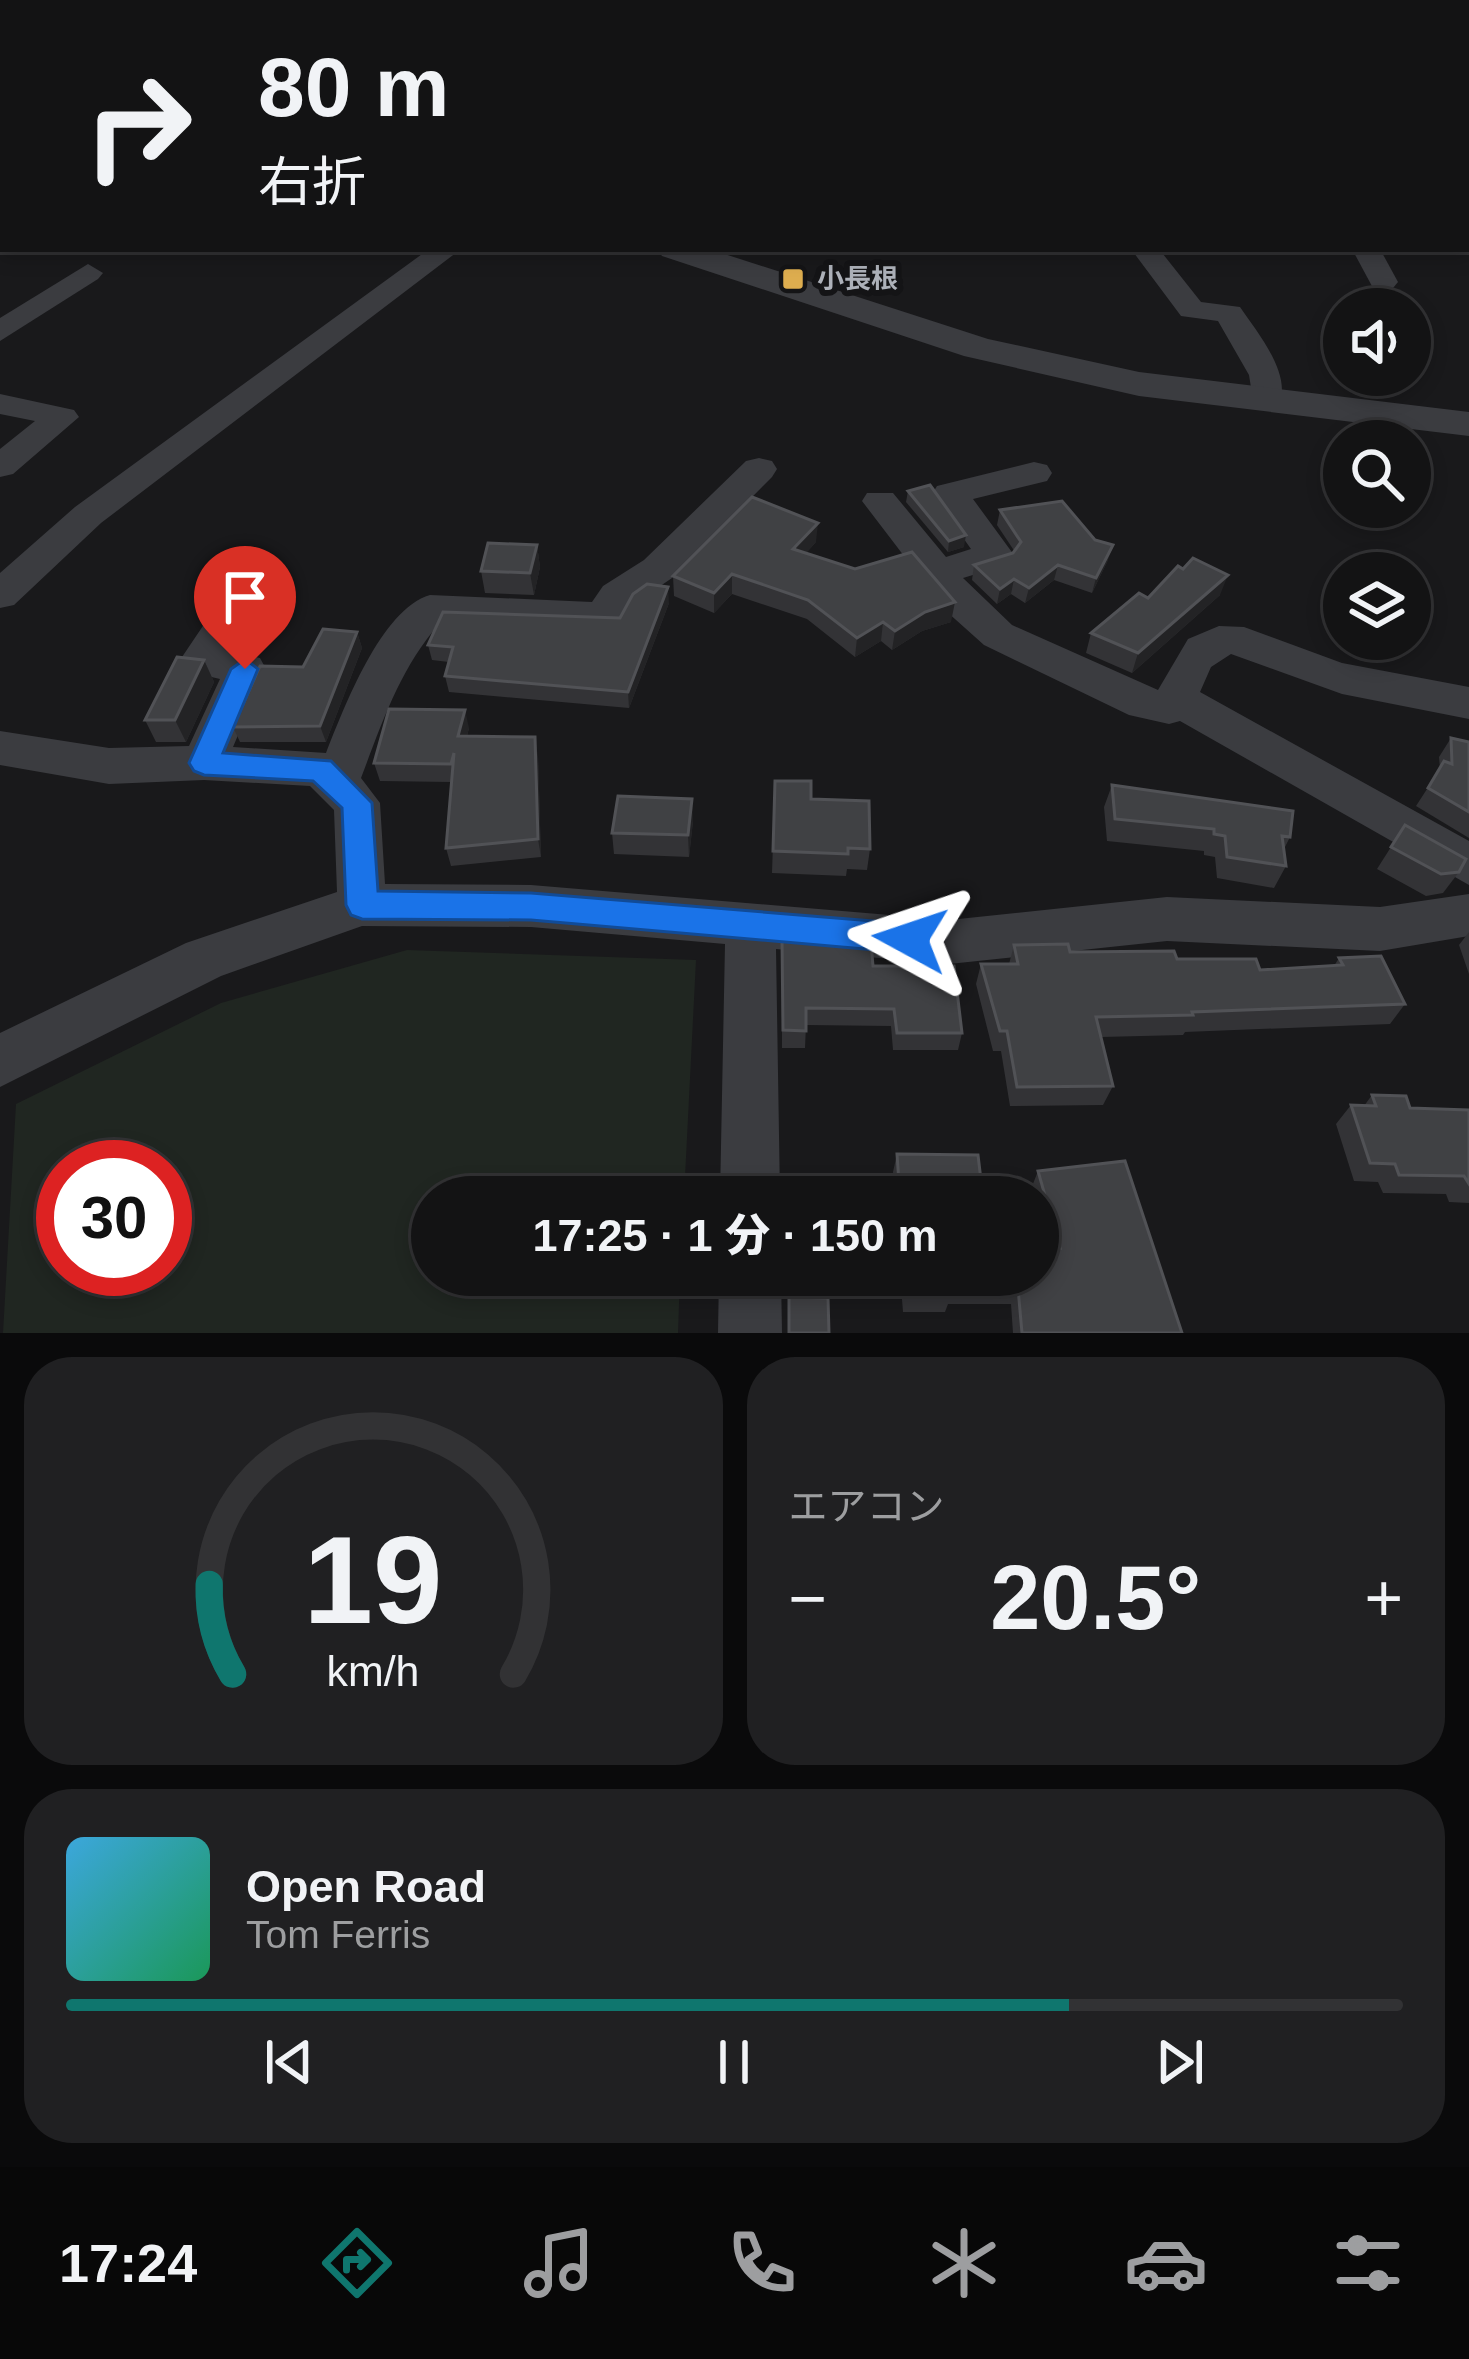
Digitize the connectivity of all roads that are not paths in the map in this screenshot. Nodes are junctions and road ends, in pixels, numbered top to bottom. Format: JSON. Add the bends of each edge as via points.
{"nodes":[{"id":1,"x":443,"y":252,"type":"edge"},
{"id":2,"x":685,"y":252,"type":"edge"},
{"id":3,"x":1147,"y":252,"type":"edge"},
{"id":4,"x":1368,"y":252,"type":"edge"},
{"id":5,"x":88,"y":273,"type":"dead end"},
{"id":6,"x":1383,"y":282,"type":"dead end"},
{"id":7,"x":0,"y":332,"type":"edge"},
{"id":8,"x":1266,"y":399,"type":"junction"},
{"id":9,"x":0,"y":404,"type":"edge"},
{"id":10,"x":1469,"y":424,"type":"edge"},
{"id":11,"x":0,"y":466,"type":"edge"},
{"id":12,"x":759,"y":469,"type":"dead end"},
{"id":13,"x":1034,"y":473,"type":"dead end"},
{"id":14,"x":880,"y":501,"type":"dead end"},
{"id":15,"x":936,"y":573,"type":"junction"},
{"id":16,"x":0,"y":595,"type":"edge"},
{"id":17,"x":229,"y":618,"type":"dead end"},
{"id":18,"x":1176,"y":698,"type":"junction"},
{"id":19,"x":1469,"y":703,"type":"edge"},
{"id":20,"x":0,"y":748,"type":"edge"},
{"id":21,"x":204,"y":763,"type":"junction"},
{"id":22,"x":336,"y":783,"type":"junction"},
{"id":23,"x":1469,"y":865,"type":"edge"},
{"id":24,"x":362,"y":905,"type":"junction"},
{"id":25,"x":1469,"y":915,"type":"edge"},
{"id":26,"x":750,"y":926,"type":"junction"},
{"id":27,"x":0,"y":1061,"type":"edge"},
{"id":28,"x":750,"y":1176,"type":"edge"},
{"id":29,"x":750,"y":1296,"type":"edge"},
{"id":30,"x":750,"y":1333,"type":"edge"}],
"edges":[{"from":1,"to":16,"type":"street","via":[[88,515]]},
{"from":2,"to":8,"type":"street","via":[[978,348],[1139,383]]},
{"from":3,"to":8,"type":"street","via":[[1192,310],[1229,313],[1265,375]]},
{"from":4,"to":6,"type":"street"},
{"from":5,"to":7,"type":"street"},
{"from":8,"to":10,"type":"street"},
{"from":9,"to":11,"type":"street","via":[[62,417]]},
{"from":12,"to":22,"type":"street","via":[[603,616],[430,609],[379,678]]},
{"from":13,"to":15,"type":"street","via":[[950,494],[995,555]]},
{"from":14,"to":15,"type":"street"},
{"from":15,"to":18,"type":"street","via":[[998,635],[1144,704],[1169,708]]},
{"from":17,"to":21,"type":"street","via":[[201,660],[245,669]]},
{"from":18,"to":19,"type":"street","via":[[1191,663],[1222,639],[1280,652],[1326,674]]},
{"from":18,"to":23,"type":"street"},
{"from":20,"to":21,"type":"street","via":[[109,766]]},
{"from":21,"to":22,"type":"street","via":[[321,770]]},
{"from":22,"to":24,"type":"street","via":[[357,803]]},
{"from":24,"to":26,"type":"street","via":[[531,906]]},
{"from":24,"to":27,"type":"street","via":[[204,959]]},
{"from":25,"to":26,"type":"street","via":[[1380,929],[1167,919],[950,942]]},
{"from":26,"to":28,"type":"street"},
{"from":29,"to":30,"type":"street"}]}
